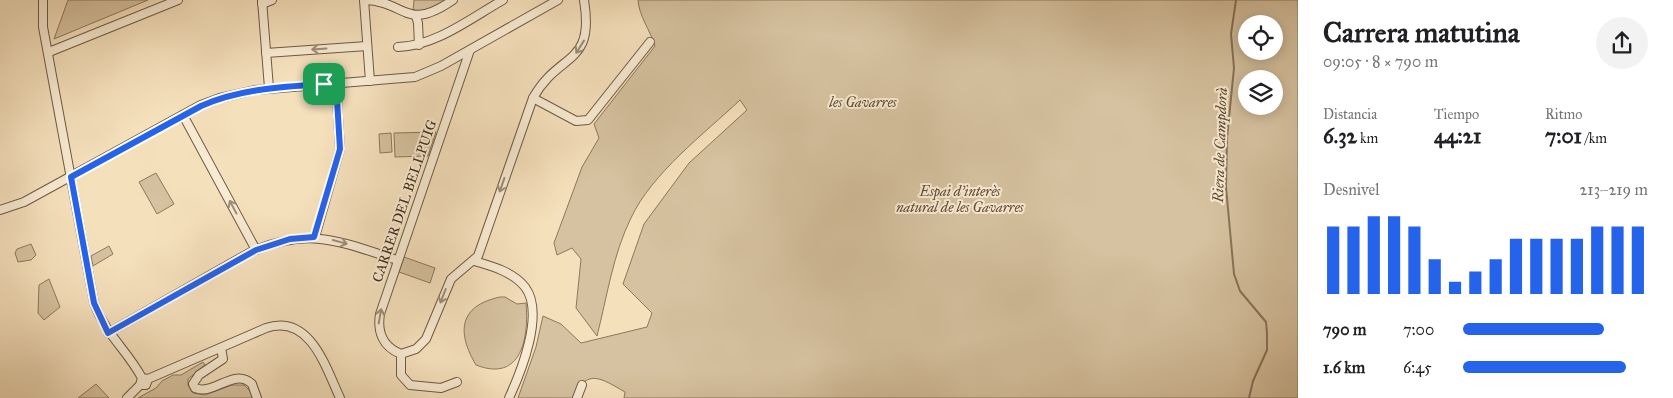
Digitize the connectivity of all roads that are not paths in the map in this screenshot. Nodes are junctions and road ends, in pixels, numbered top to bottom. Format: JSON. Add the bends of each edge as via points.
{"nodes":[{"id":1,"x":43,"y":0,"type":"edge"},
{"id":2,"x":178,"y":0,"type":"edge"},
{"id":3,"x":272,"y":0,"type":"edge"},
{"id":4,"x":364,"y":0,"type":"edge"},
{"id":5,"x":453,"y":0,"type":"edge"},
{"id":6,"x":503,"y":0,"type":"edge"},
{"id":7,"x":558,"y":0,"type":"edge"},
{"id":8,"x":584,"y":0,"type":"edge"},
{"id":9,"x":262,"y":2,"type":"edge"},
{"id":10,"x":416,"y":16,"type":"junction"},
{"id":11,"x":650,"y":42,"type":"dead end"},
{"id":12,"x":419,"y":45,"type":"junction"},
{"id":13,"x":367,"y":46,"type":"junction"},
{"id":14,"x":398,"y":47,"type":"dead end"},
{"id":15,"x":470,"y":50,"type":"junction"},
{"id":16,"x":49,"y":52,"type":"junction"},
{"id":17,"x":266,"y":53,"type":"junction"},
{"id":18,"x":370,"y":81,"type":"junction"},
{"id":19,"x":336,"y":83,"type":"junction"},
{"id":20,"x":269,"y":88,"type":"junction"},
{"id":21,"x":533,"y":98,"type":"junction"},
{"id":22,"x":183,"y":115,"type":"junction"},
{"id":23,"x":71,"y":177,"type":"junction"},
{"id":24,"x":0,"y":210,"type":"edge"},
{"id":25,"x":314,"y":237,"type":"junction"},
{"id":26,"x":256,"y":250,"type":"junction"},
{"id":27,"x":397,"y":260,"type":"junction"},
{"id":28,"x":474,"y":261,"type":"junction"},
{"id":29,"x":108,"y":333,"type":"junction"},
{"id":30,"x":222,"y":348,"type":"junction"},
{"id":31,"x":401,"y":354,"type":"junction"},
{"id":32,"x":143,"y":381,"type":"junction"},
{"id":33,"x":457,"y":382,"type":"dead end"},
{"id":34,"x":582,"y":385,"type":"dead end"},
{"id":35,"x":127,"y":398,"type":"edge"},
{"id":36,"x":257,"y":398,"type":"edge"},
{"id":37,"x":340,"y":398,"type":"edge"},
{"id":38,"x":509,"y":398,"type":"edge"},
{"id":39,"x":577,"y":398,"type":"edge"}],
"edges":[{"from":1,"to":16,"type":"street","via":[[43,27]]},
{"from":2,"to":16,"type":"street"},
{"from":3,"to":9,"type":"street"},
{"from":4,"to":10,"type":"street"},
{"from":4,"to":13,"type":"street"},
{"from":5,"to":10,"type":"street","via":[[432,13]]},
{"from":6,"to":12,"type":"street"},
{"from":7,"to":15,"type":"street"},
{"from":8,"to":21,"type":"street","one_way":true,"via":[[587,27],[582,46],[548,76]]},
{"from":9,"to":17,"type":"street"},
{"from":10,"to":12,"type":"street"},
{"from":11,"to":21,"type":"street","via":[[588,120],[576,121]]},
{"from":12,"to":14,"type":"street"},
{"from":13,"to":17,"type":"street","one_way":true},
{"from":13,"to":18,"type":"street"},
{"from":15,"to":18,"type":"street","via":[[415,77]]},
{"from":15,"to":27,"type":"street","name":"CARRER DEL BELLPUIG"},
{"from":16,"to":23,"type":"street"},
{"from":17,"to":20,"type":"street"},
{"from":18,"to":19,"type":"street"},
{"from":19,"to":20,"type":"street"},
{"from":19,"to":25,"type":"street","via":[[340,149]]},
{"from":20,"to":22,"type":"street","via":[[220,98]]},
{"from":21,"to":28,"type":"street","one_way":true},
{"from":22,"to":23,"type":"street"},
{"from":26,"to":22,"type":"street","one_way":true},
{"from":23,"to":24,"type":"street","via":[[24,202]]},
{"from":23,"to":29,"type":"street","via":[[94,303]]},
{"from":25,"to":26,"type":"street","via":[[290,239]]},
{"from":25,"to":27,"type":"street","one_way":true},
{"from":26,"to":29,"type":"street"},
{"from":31,"to":27,"type":"street","name":"CARRER DEL BELLPUIG","one_way":true,"via":[[383,340],[379,327]]},
{"from":28,"to":31,"type":"street","one_way":true,"via":[[451,279],[426,339],[416,349]]},
{"from":28,"to":38,"type":"street","via":[[510,275],[522,283],[531,298],[533,314],[528,349]]},
{"from":29,"to":32,"type":"street"},
{"from":30,"to":32,"type":"street"},
{"from":30,"to":36,"type":"street","via":[[223,359],[196,379],[195,388],[203,390],[242,379],[252,384]]},
{"from":30,"to":37,"type":"street","via":[[274,325],[291,327],[304,334],[316,347]]},
{"from":31,"to":33,"type":"street","via":[[401,375],[410,385],[432,388]]},
{"from":32,"to":35,"type":"street"},
{"from":34,"to":39,"type":"street"}]}
